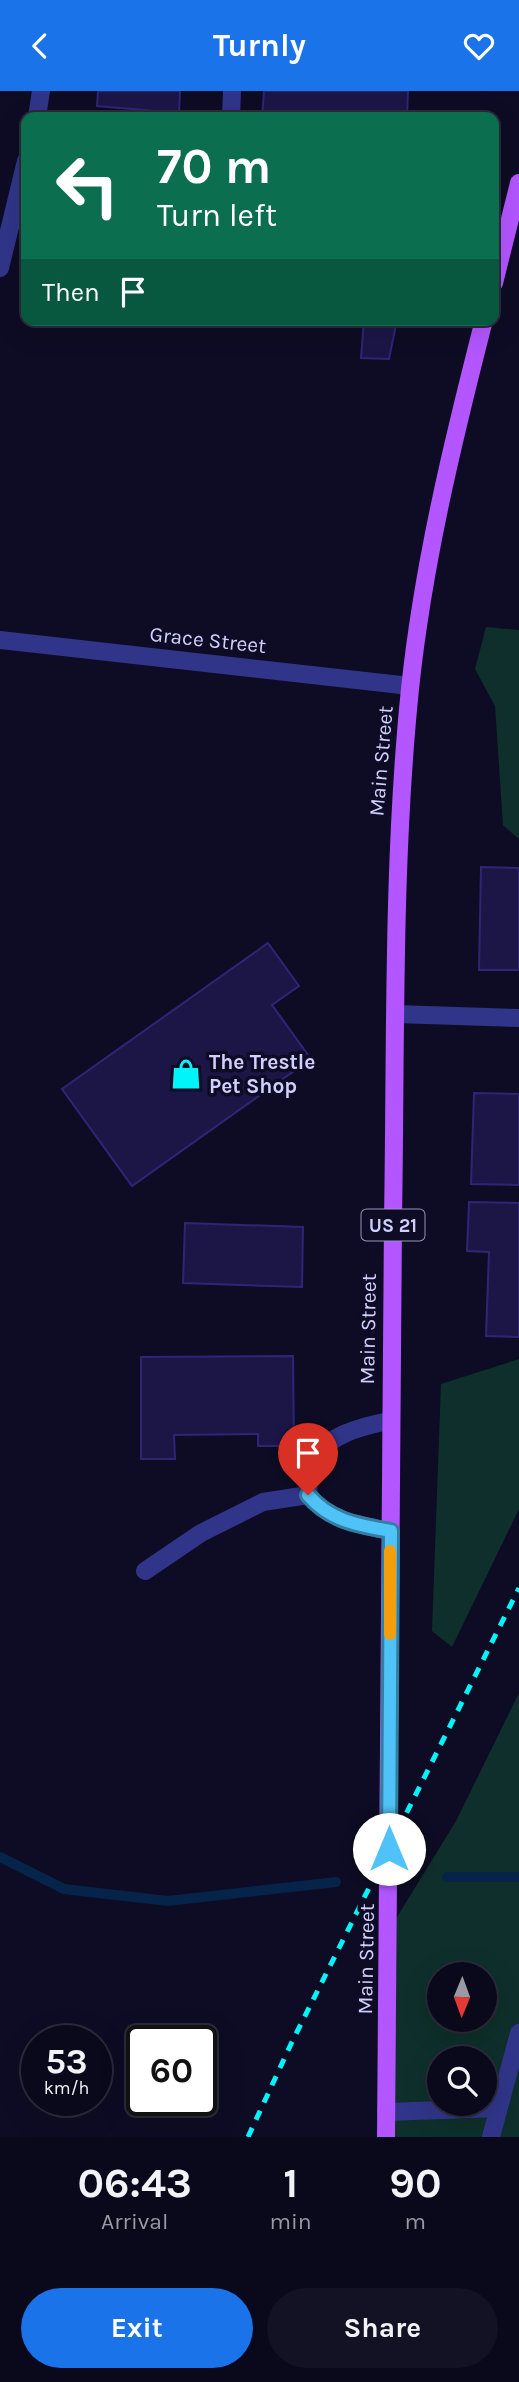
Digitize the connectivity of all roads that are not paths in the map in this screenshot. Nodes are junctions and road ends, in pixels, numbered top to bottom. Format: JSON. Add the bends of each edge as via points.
{"nodes":[{"id":1,"x":41,"y":91,"type":"edge"},
{"id":2,"x":232,"y":91,"type":"edge"},
{"id":3,"x":38,"y":112,"type":"edge"},
{"id":4,"x":231,"y":112,"type":"edge"},
{"id":5,"x":21,"y":182,"type":"edge"},
{"id":6,"x":519,"y":183,"type":"edge"},
{"id":7,"x":499,"y":263,"type":"edge"},
{"id":8,"x":0,"y":268,"type":"edge"},
{"id":9,"x":482,"y":326,"type":"edge"},
{"id":10,"x":0,"y":640,"type":"edge"},
{"id":11,"x":410,"y":685,"type":"junction"},
{"id":12,"x":396,"y":1014,"type":"junction"},
{"id":13,"x":519,"y":1018,"type":"edge"},
{"id":14,"x":390,"y":1421,"type":"junction"},
{"id":15,"x":308,"y":1495,"type":"junction"},
{"id":16,"x":391,"y":1531,"type":"junction"},
{"id":17,"x":145,"y":1571,"type":"dead end"},
{"id":18,"x":519,"y":2033,"type":"edge"},
{"id":19,"x":498,"y":2108,"type":"junction"},
{"id":20,"x":386,"y":2112,"type":"junction"},
{"id":21,"x":386,"y":2137,"type":"edge"},
{"id":22,"x":491,"y":2137,"type":"edge"}],
"edges":[{"from":1,"to":3,"type":"street"},
{"from":2,"to":4,"type":"street"},
{"from":5,"to":8,"type":"street"},
{"from":6,"to":7,"type":"main road"},
{"from":9,"to":11,"type":"main road","name":"Main Street","number":"US 21","via":[[429,559]]},
{"from":10,"to":11,"type":"street","name":"Grace Street"},
{"from":11,"to":12,"type":"main road","name":"Main Street","number":"US 21","via":[[398,837]]},
{"from":12,"to":13,"type":"street"},
{"from":12,"to":14,"type":"main road","name":"Main Street","number":"US 21"},
{"from":14,"to":15,"type":"street","via":[[357,1427],[324,1447],[310,1467]]},
{"from":14,"to":16,"type":"main road","name":"Main Street","number":"US 21"},
{"from":15,"to":16,"type":"street","via":[[322,1511],[353,1525]]},
{"from":15,"to":17,"type":"street","via":[[262,1502],[201,1532]]},
{"from":16,"to":20,"type":"main road","name":"Main Street","number":"US 21"},
{"from":18,"to":19,"type":"street"},
{"from":19,"to":20,"type":"street"},
{"from":19,"to":22,"type":"street"},
{"from":20,"to":21,"type":"main road","name":"Main Street","number":"US 21"}]}
